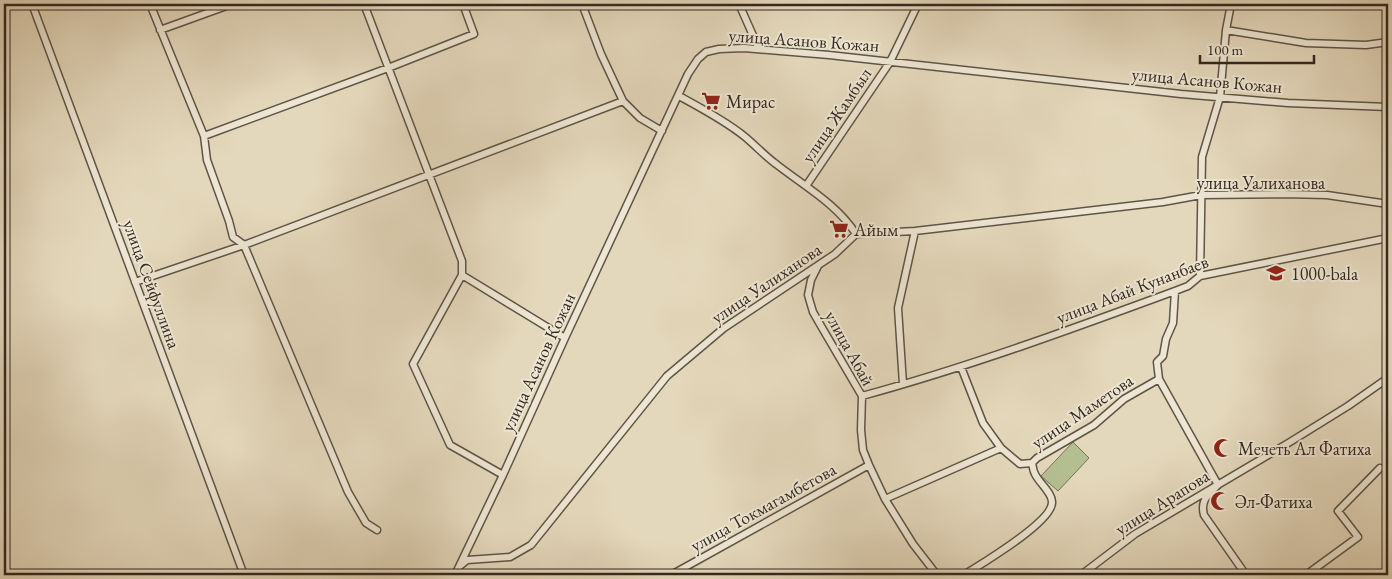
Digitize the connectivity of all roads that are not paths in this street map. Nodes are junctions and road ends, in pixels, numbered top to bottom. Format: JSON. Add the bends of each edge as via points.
{"nodes":[{"id":1,"x":32,"y":4,"type":"edge"},
{"id":2,"x":150,"y":4,"type":"edge"},
{"id":3,"x":232,"y":4,"type":"edge"},
{"id":4,"x":364,"y":4,"type":"edge"},
{"id":5,"x":463,"y":4,"type":"edge"},
{"id":6,"x":582,"y":4,"type":"edge"},
{"id":7,"x":739,"y":4,"type":"edge"},
{"id":8,"x":918,"y":4,"type":"edge"},
{"id":9,"x":1231,"y":4,"type":"edge"},
{"id":10,"x":160,"y":30,"type":"junction"},
{"id":11,"x":1226,"y":30,"type":"junction"},
{"id":12,"x":1388,"y":42,"type":"edge"},
{"id":13,"x":759,"y":49,"type":"junction"},
{"id":14,"x":890,"y":62,"type":"junction"},
{"id":15,"x":388,"y":68,"type":"junction"},
{"id":16,"x":678,"y":96,"type":"junction"},
{"id":17,"x":1220,"y":97,"type":"junction"},
{"id":18,"x":623,"y":101,"type":"junction"},
{"id":19,"x":1388,"y":107,"type":"edge"},
{"id":20,"x":662,"y":131,"type":"junction"},
{"id":21,"x":204,"y":136,"type":"junction"},
{"id":22,"x":429,"y":174,"type":"junction"},
{"id":23,"x":806,"y":186,"type":"junction"},
{"id":24,"x":1201,"y":195,"type":"junction"},
{"id":25,"x":1388,"y":204,"type":"edge"},
{"id":26,"x":915,"y":232,"type":"junction"},
{"id":27,"x":856,"y":234,"type":"junction"},
{"id":28,"x":1388,"y":238,"type":"edge"},
{"id":29,"x":244,"y":244,"type":"junction"},
{"id":30,"x":818,"y":266,"type":"junction"},
{"id":31,"x":462,"y":275,"type":"junction"},
{"id":32,"x":1200,"y":276,"type":"junction"},
{"id":33,"x":135,"y":282,"type":"junction"},
{"id":34,"x":1176,"y":291,"type":"junction"},
{"id":35,"x":565,"y":338,"type":"junction"},
{"id":36,"x":961,"y":366,"type":"junction"},
{"id":37,"x":1388,"y":378,"type":"edge"},
{"id":38,"x":1158,"y":379,"type":"junction"},
{"id":39,"x":903,"y":384,"type":"junction"},
{"id":40,"x":862,"y":396,"type":"junction"},
{"id":41,"x":1001,"y":448,"type":"junction"},
{"id":42,"x":1032,"y":463,"type":"junction"},
{"id":43,"x":869,"y":466,"type":"junction"},
{"id":44,"x":1380,"y":468,"type":"dead end"},
{"id":45,"x":503,"y":475,"type":"junction"},
{"id":46,"x":1218,"y":485,"type":"junction"},
{"id":47,"x":885,"y":499,"type":"junction"},
{"id":48,"x":377,"y":530,"type":"dead end"},
{"id":49,"x":460,"y":566,"type":"junction"},
{"id":50,"x":244,"y":575,"type":"edge"},
{"id":51,"x":455,"y":575,"type":"edge"},
{"id":52,"x":671,"y":575,"type":"edge"},
{"id":53,"x":937,"y":575,"type":"edge"},
{"id":54,"x":964,"y":575,"type":"edge"},
{"id":55,"x":1081,"y":575,"type":"edge"},
{"id":56,"x":1246,"y":575,"type":"edge"},
{"id":57,"x":1306,"y":575,"type":"edge"}],
"edges":[{"from":1,"to":33,"type":"street","name":"улица Сейфуллина"},
{"from":2,"to":10,"type":"street"},
{"from":3,"to":10,"type":"street"},
{"from":4,"to":15,"type":"street"},
{"from":5,"to":15,"type":"street","via":[[474,34]]},
{"from":6,"to":18,"type":"street"},
{"from":7,"to":13,"type":"street"},
{"from":8,"to":14,"type":"street","name":"улица Жамбыл"},
{"from":9,"to":11,"type":"street"},
{"from":10,"to":21,"type":"street"},
{"from":11,"to":12,"type":"street","via":[[1306,43],[1366,45]]},
{"from":11,"to":17,"type":"street"},
{"from":13,"to":14,"type":"street","name":"улица Асанов Кожан"},
{"from":13,"to":16,"type":"street","name":"улица Асанов Кожан","via":[[706,52],[688,74]]},
{"from":14,"to":17,"type":"street","name":"улица Асанов Кожан"},
{"from":14,"to":23,"type":"street","name":"улица Жамбыл"},
{"from":15,"to":21,"type":"street"},
{"from":15,"to":22,"type":"street"},
{"from":16,"to":20,"type":"street","name":"улица Асанов Кожан"},
{"from":16,"to":23,"type":"street","name":"улица Жамбыл","via":[[743,135]]},
{"from":17,"to":19,"type":"street","name":"улица Асанов Кожан"},
{"from":17,"to":24,"type":"street","via":[[1202,157]]},
{"from":18,"to":20,"type":"street","via":[[640,118]]},
{"from":18,"to":22,"type":"street"},
{"from":20,"to":35,"type":"street","name":"улица Асанов Кожан"},
{"from":21,"to":29,"type":"street","via":[[207,160],[233,237]]},
{"from":22,"to":29,"type":"street"},
{"from":22,"to":31,"type":"street","via":[[462,261]]},
{"from":23,"to":27,"type":"street","name":"улица Жамбыл","via":[[847,219]]},
{"from":24,"to":25,"type":"street","name":"улица Уалиханова","via":[[1327,196]]},
{"from":24,"to":26,"type":"street","name":"улица Уалиханова"},
{"from":24,"to":32,"type":"street"},
{"from":26,"to":27,"type":"street","name":"улица Уалиханова"},
{"from":26,"to":39,"type":"street","via":[[898,308]]},
{"from":27,"to":30,"type":"street","name":"улица Уалиханова"},
{"from":28,"to":32,"type":"street","name":"улица Абай Кунанбаев"},
{"from":29,"to":33,"type":"street"},
{"from":29,"to":48,"type":"street","via":[[348,492],[366,523]]},
{"from":30,"to":40,"type":"street","name":"улица Абай","via":[[808,295],[813,312]]},
{"from":30,"to":49,"type":"street","name":"улица Уалиханова","via":[[724,328],[667,376],[531,544],[510,557],[467,560]]},
{"from":31,"to":35,"type":"street"},
{"from":31,"to":45,"type":"street","via":[[413,364],[450,445]]},
{"from":32,"to":34,"type":"street","name":"улица Абай Кунанбаев"},
{"from":33,"to":50,"type":"street","name":"улица Сейфуллина"},
{"from":34,"to":36,"type":"street","name":"улица Абай Кунанбаев"},
{"from":34,"to":38,"type":"street","via":[[1173,323],[1163,356],[1157,362]]},
{"from":35,"to":45,"type":"street","name":"улица Асанов Кожан"},
{"from":36,"to":39,"type":"street","name":"улица Абай Кунанбаев"},
{"from":36,"to":41,"type":"street","via":[[983,423]]},
{"from":37,"to":46,"type":"street","name":"улица Арапова","via":[[1320,424]]},
{"from":38,"to":42,"type":"street","name":"улица Маметова","via":[[1124,399],[1094,425]]},
{"from":38,"to":46,"type":"street"},
{"from":39,"to":40,"type":"street","name":"улица Абай Кунанбаев"},
{"from":40,"to":43,"type":"street","name":"улица Абай","via":[[863,450]]},
{"from":41,"to":42,"type":"street","via":[[1020,464]]},
{"from":41,"to":47,"type":"street"},
{"from":42,"to":54,"type":"street","name":"улица Маметова","via":[[1034,473],[1053,502],[1051,510],[1022,538]]},
{"from":43,"to":47,"type":"street","name":"улица Абай"},
{"from":43,"to":52,"type":"street","name":"улица Токмагамбетова"},
{"from":44,"to":57,"type":"street","via":[[1338,511],[1358,537]]},
{"from":45,"to":49,"type":"street","name":"улица Асанов Кожан"},
{"from":46,"to":55,"type":"street","name":"улица Арапова","via":[[1135,534]]},
{"from":46,"to":56,"type":"street","via":[[1204,499],[1204,515]]},
{"from":47,"to":53,"type":"street","name":"улица Абай"},
{"from":49,"to":51,"type":"street","name":"улица Асанов Кожан"}]}
